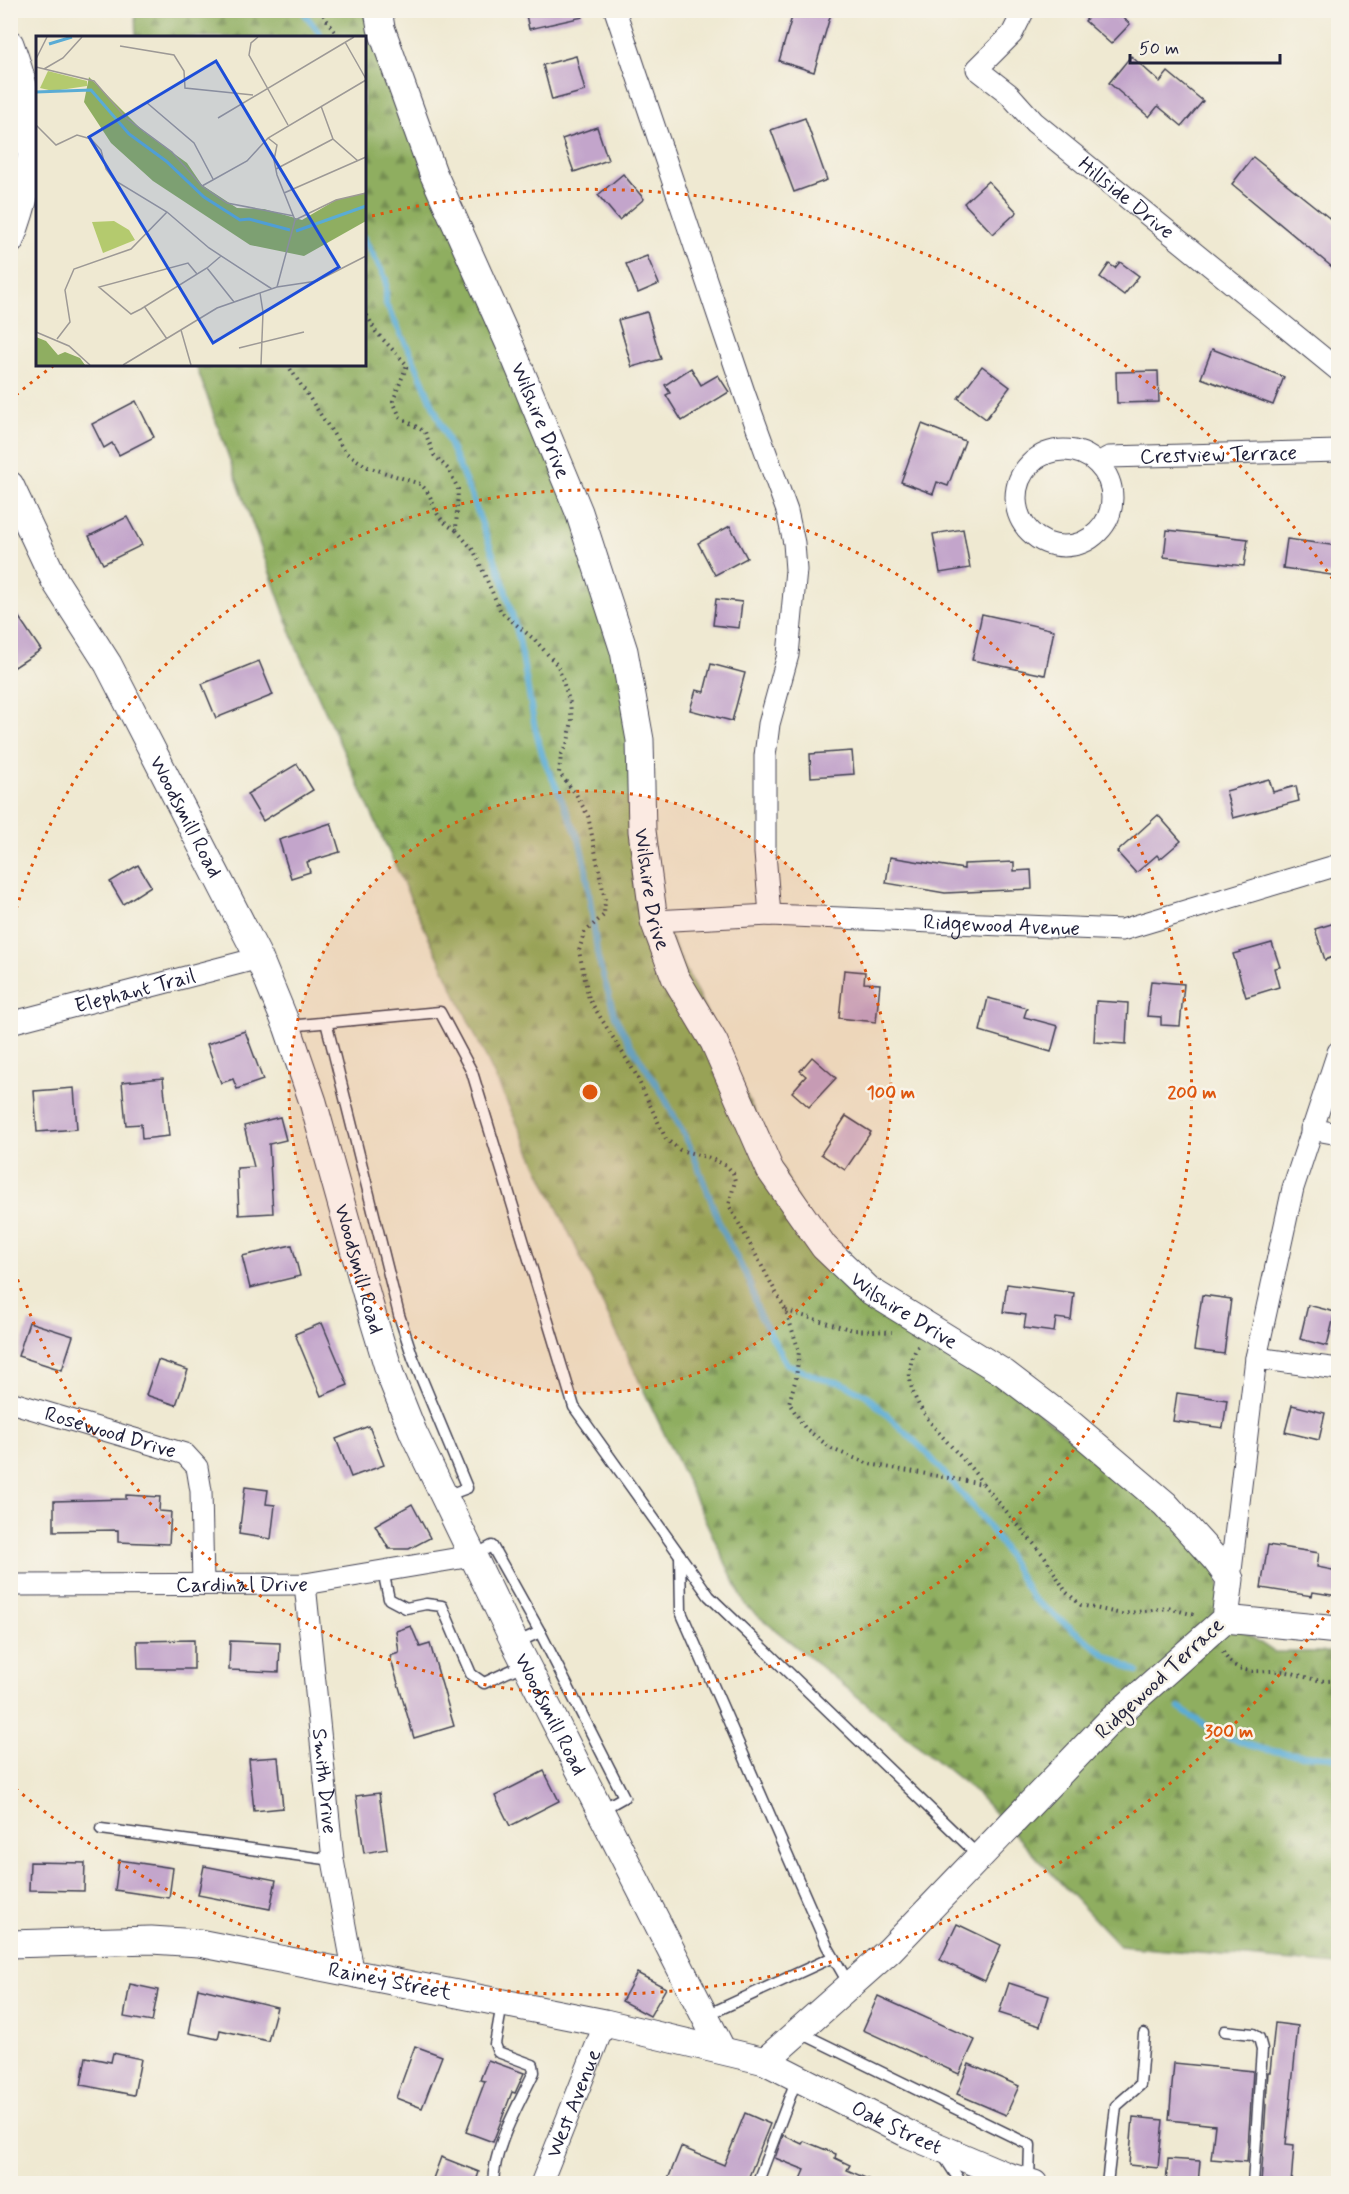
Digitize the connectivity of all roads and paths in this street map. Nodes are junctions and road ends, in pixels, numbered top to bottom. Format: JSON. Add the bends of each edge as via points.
{"nodes":[{"id":1,"x":320,"y":10,"type":"edge"},
{"id":2,"x":378,"y":10,"type":"edge"},
{"id":3,"x":615,"y":10,"type":"edge"},
{"id":4,"x":1024,"y":10,"type":"edge"},
{"id":5,"x":338,"y":36,"type":"edge"},
{"id":6,"x":10,"y":44,"type":"edge"},
{"id":7,"x":10,"y":241,"type":"edge"},
{"id":8,"x":366,"y":314,"type":"edge"},
{"id":9,"x":288,"y":366,"type":"edge"},
{"id":10,"x":1338,"y":370,"type":"edge"},
{"id":11,"x":1338,"y":451,"type":"edge"},
{"id":12,"x":1098,"y":463,"type":"junction"},
{"id":13,"x":10,"y":485,"type":"edge"},
{"id":14,"x":456,"y":530,"type":"junction"},
{"id":15,"x":1338,"y":865,"type":"edge"},
{"id":16,"x":770,"y":915,"type":"junction"},
{"id":17,"x":654,"y":921,"type":"junction"},
{"id":18,"x":258,"y":958,"type":"junction"},
{"id":19,"x":326,"y":1022,"type":"junction"},
{"id":20,"x":10,"y":1023,"type":"edge"},
{"id":21,"x":287,"y":1026,"type":"junction"},
{"id":22,"x":1338,"y":1052,"type":"edge"},
{"id":23,"x":1311,"y":1129,"type":"junction"},
{"id":24,"x":1338,"y":1134,"type":"edge"},
{"id":25,"x":786,"y":1311,"type":"junction"},
{"id":26,"x":387,"y":1318,"type":"junction"},
{"id":27,"x":931,"y":1329,"type":"junction"},
{"id":28,"x":1256,"y":1358,"type":"junction"},
{"id":29,"x":1338,"y":1369,"type":"edge"},
{"id":30,"x":10,"y":1402,"type":"edge"},
{"id":31,"x":983,"y":1484,"type":"junction"},
{"id":32,"x":680,"y":1555,"type":"junction"},
{"id":33,"x":472,"y":1556,"type":"junction"},
{"id":34,"x":383,"y":1571,"type":"junction"},
{"id":35,"x":1230,"y":1579,"type":"junction"},
{"id":36,"x":203,"y":1584,"type":"junction"},
{"id":37,"x":305,"y":1584,"type":"junction"},
{"id":38,"x":10,"y":1585,"type":"edge"},
{"id":39,"x":1220,"y":1623,"type":"junction"},
{"id":40,"x":1338,"y":1630,"type":"edge"},
{"id":41,"x":540,"y":1632,"type":"junction"},
{"id":42,"x":520,"y":1654,"type":"junction"},
{"id":43,"x":1338,"y":1680,"type":"edge"},
{"id":44,"x":601,"y":1810,"type":"junction"},
{"id":45,"x":101,"y":1829,"type":"dead end"},
{"id":46,"x":980,"y":1857,"type":"junction"},
{"id":47,"x":333,"y":1860,"type":"junction"},
{"id":48,"x":10,"y":1944,"type":"edge"},
{"id":49,"x":833,"y":1957,"type":"junction"},
{"id":50,"x":354,"y":1975,"type":"junction"},
{"id":51,"x":850,"y":1986,"type":"junction"},
{"id":52,"x":502,"y":2004,"type":"junction"},
{"id":53,"x":705,"y":2016,"type":"junction"},
{"id":54,"x":605,"y":2023,"type":"junction"},
{"id":55,"x":799,"y":2031,"type":"junction"},
{"id":56,"x":1225,"y":2031,"type":"dead end"},
{"id":57,"x":1144,"y":2034,"type":"dead end"},
{"id":58,"x":722,"y":2050,"type":"junction"},
{"id":59,"x":765,"y":2061,"type":"junction"},
{"id":60,"x":797,"y":2077,"type":"junction"},
{"id":61,"x":938,"y":2146,"type":"junction"},
{"id":62,"x":1032,"y":2183,"type":"edge"},
{"id":63,"x":493,"y":2184,"type":"edge"},
{"id":64,"x":541,"y":2184,"type":"edge"},
{"id":65,"x":757,"y":2184,"type":"edge"},
{"id":66,"x":958,"y":2184,"type":"edge"},
{"id":67,"x":1107,"y":2184,"type":"edge"},
{"id":68,"x":1253,"y":2184,"type":"edge"}],
"edges":[{"from":1,"to":5,"type":"path"},
{"from":2,"to":17,"type":"street","name":"Wilshire Drive","via":[[433,173],[579,512],[624,651],[640,740],[642,831]]},
{"from":3,"to":16,"type":"street","via":[[787,511],[794,543],[796,570],[788,655],[769,724],[765,756],[765,853]]},
{"from":4,"to":10,"type":"street","name":"Hillside Drive","via":[[1011,34],[977,69],[1009,94],[1034,122]]},
{"from":6,"to":7,"type":"street","via":[[23,79],[33,140],[27,189]]},
{"from":8,"to":14,"type":"path","via":[[376,332],[407,365],[393,401],[400,417],[425,432],[434,455],[449,470],[458,489]]},
{"from":9,"to":14,"type":"path","via":[[346,453],[368,467],[420,484],[438,519]]},
{"from":11,"to":12,"type":"street","name":"Crestview Terrace","via":[[1109,457]]},
{"from":12,"to":12,"type":"street","via":[[1112,492],[1111,508],[1100,530],[1079,544],[1063,546],[1032,535],[1016,508],[1015,492],[1028,465],[1040,455],[1070,449]]},
{"from":13,"to":18,"type":"street","name":"Woodsmill Road","via":[[54,581],[108,664]]},
{"from":14,"to":25,"type":"path","via":[[474,551],[501,612],[535,640],[558,666],[570,703],[572,721],[559,773],[588,816],[605,900],[604,915],[584,933],[579,951],[589,999],[635,1073],[666,1138],[680,1149],[710,1158],[733,1173],[729,1205]]},
{"from":15,"to":16,"type":"street","name":"Ridgewood Avenue","via":[[1122,930]]},
{"from":16,"to":17,"type":"street","name":"Ridgewood Avenue"},
{"from":17,"to":27,"type":"street","name":"Wilshire Drive","via":[[675,977],[714,1042],[770,1170],[824,1247],[868,1290]]},
{"from":18,"to":20,"type":"street","name":"Elephant Trail"},
{"from":18,"to":21,"type":"street","name":"Woodsmill Road"},
{"from":19,"to":21,"type":"lane"},
{"from":19,"to":26,"type":"lane"},
{"from":19,"to":32,"type":"lane","via":[[440,1012],[472,1072],[574,1407]]},
{"from":21,"to":26,"type":"street","name":"Woodsmill Road"},
{"from":22,"to":23,"type":"street","name":"Ridgewood Terrace"},
{"from":23,"to":24,"type":"street"},
{"from":23,"to":28,"type":"street","name":"Ridgewood Terrace","via":[[1293,1188]]},
{"from":25,"to":27,"type":"path","via":[[853,1330]]},
{"from":25,"to":31,"type":"path","via":[[799,1351],[791,1410],[805,1428],[832,1449],[869,1464]]},
{"from":26,"to":33,"type":"street","name":"Woodsmill Road","via":[[391,1377]]},
{"from":27,"to":31,"type":"path","via":[[912,1356],[909,1371],[913,1395]]},
{"from":27,"to":35,"type":"street","name":"Wilshire Drive","via":[[1004,1373],[1072,1425],[1165,1504]]},
{"from":28,"to":29,"type":"street"},
{"from":28,"to":35,"type":"street","name":"Ridgewood Terrace"},
{"from":30,"to":36,"type":"street","name":"Rosewood Drive","via":[[185,1454],[197,1467],[201,1491]]},
{"from":31,"to":39,"type":"path","via":[[1045,1557],[1074,1601],[1122,1614],[1168,1608]]},
{"from":32,"to":46,"type":"lane","via":[[709,1596]]},
{"from":32,"to":49,"type":"lane","via":[[681,1612]]},
{"from":33,"to":34,"type":"street","name":"Cardinal Drive"},
{"from":33,"to":41,"type":"lane","via":[[492,1546]]},
{"from":33,"to":42,"type":"street","name":"Woodsmill Road"},
{"from":34,"to":37,"type":"street","name":"Cardinal Drive"},
{"from":34,"to":42,"type":"lane","via":[[389,1599],[406,1608],[442,1606],[471,1674],[484,1683]]},
{"from":35,"to":39,"type":"street","name":"Ridgewood Terrace"},
{"from":36,"to":37,"type":"street","name":"Cardinal Drive"},
{"from":36,"to":38,"type":"street","name":"Cardinal Drive"},
{"from":37,"to":47,"type":"street","name":"Smith Drive"},
{"from":39,"to":40,"type":"street"},
{"from":39,"to":43,"type":"path","via":[[1224,1655],[1239,1668],[1258,1673],[1291,1672],[1318,1682]]},
{"from":39,"to":46,"type":"street","name":"Ridgewood Terrace","via":[[1108,1723]]},
{"from":41,"to":42,"type":"lane"},
{"from":41,"to":44,"type":"lane","via":[[624,1797]]},
{"from":42,"to":44,"type":"street","name":"Woodsmill Road"},
{"from":44,"to":53,"type":"street","name":"Woodsmill Road"},
{"from":45,"to":47,"type":"lane"},
{"from":46,"to":51,"type":"street","name":"Ridgewood Terrace"},
{"from":47,"to":50,"type":"street","name":"Smith Drive"},
{"from":48,"to":50,"type":"street","name":"Rainey Street","via":[[151,1940],[199,1943]]},
{"from":49,"to":51,"type":"lane"},
{"from":49,"to":53,"type":"lane"},
{"from":50,"to":52,"type":"street","name":"Rainey Street"},
{"from":51,"to":55,"type":"street","name":"Ridgewood Terrace"},
{"from":52,"to":54,"type":"street","name":"Rainey Street"},
{"from":52,"to":63,"type":"lane","via":[[495,2044],[498,2052],[533,2065],[534,2072],[507,2131]]},
{"from":53,"to":58,"type":"street","name":"Woodsmill Road"},
{"from":54,"to":58,"type":"street","name":"Rainey Street"},
{"from":54,"to":64,"type":"street","name":"West Avenue"},
{"from":55,"to":59,"type":"street","name":"Ridgewood Terrace"},
{"from":55,"to":62,"type":"lane","via":[[1030,2145]]},
{"from":56,"to":68,"type":"lane","via":[[1253,2034],[1259,2038],[1262,2049]]},
{"from":57,"to":67,"type":"lane","via":[[1140,2085],[1116,2106]]},
{"from":58,"to":59,"type":"street","name":"Rainey Street"},
{"from":59,"to":60,"type":"street","name":"Oak Street"},
{"from":60,"to":61,"type":"street","name":"Oak Street"},
{"from":60,"to":65,"type":"lane"},
{"from":61,"to":62,"type":"street","name":"Oak Street"},
{"from":61,"to":66,"type":"lane"}]}
